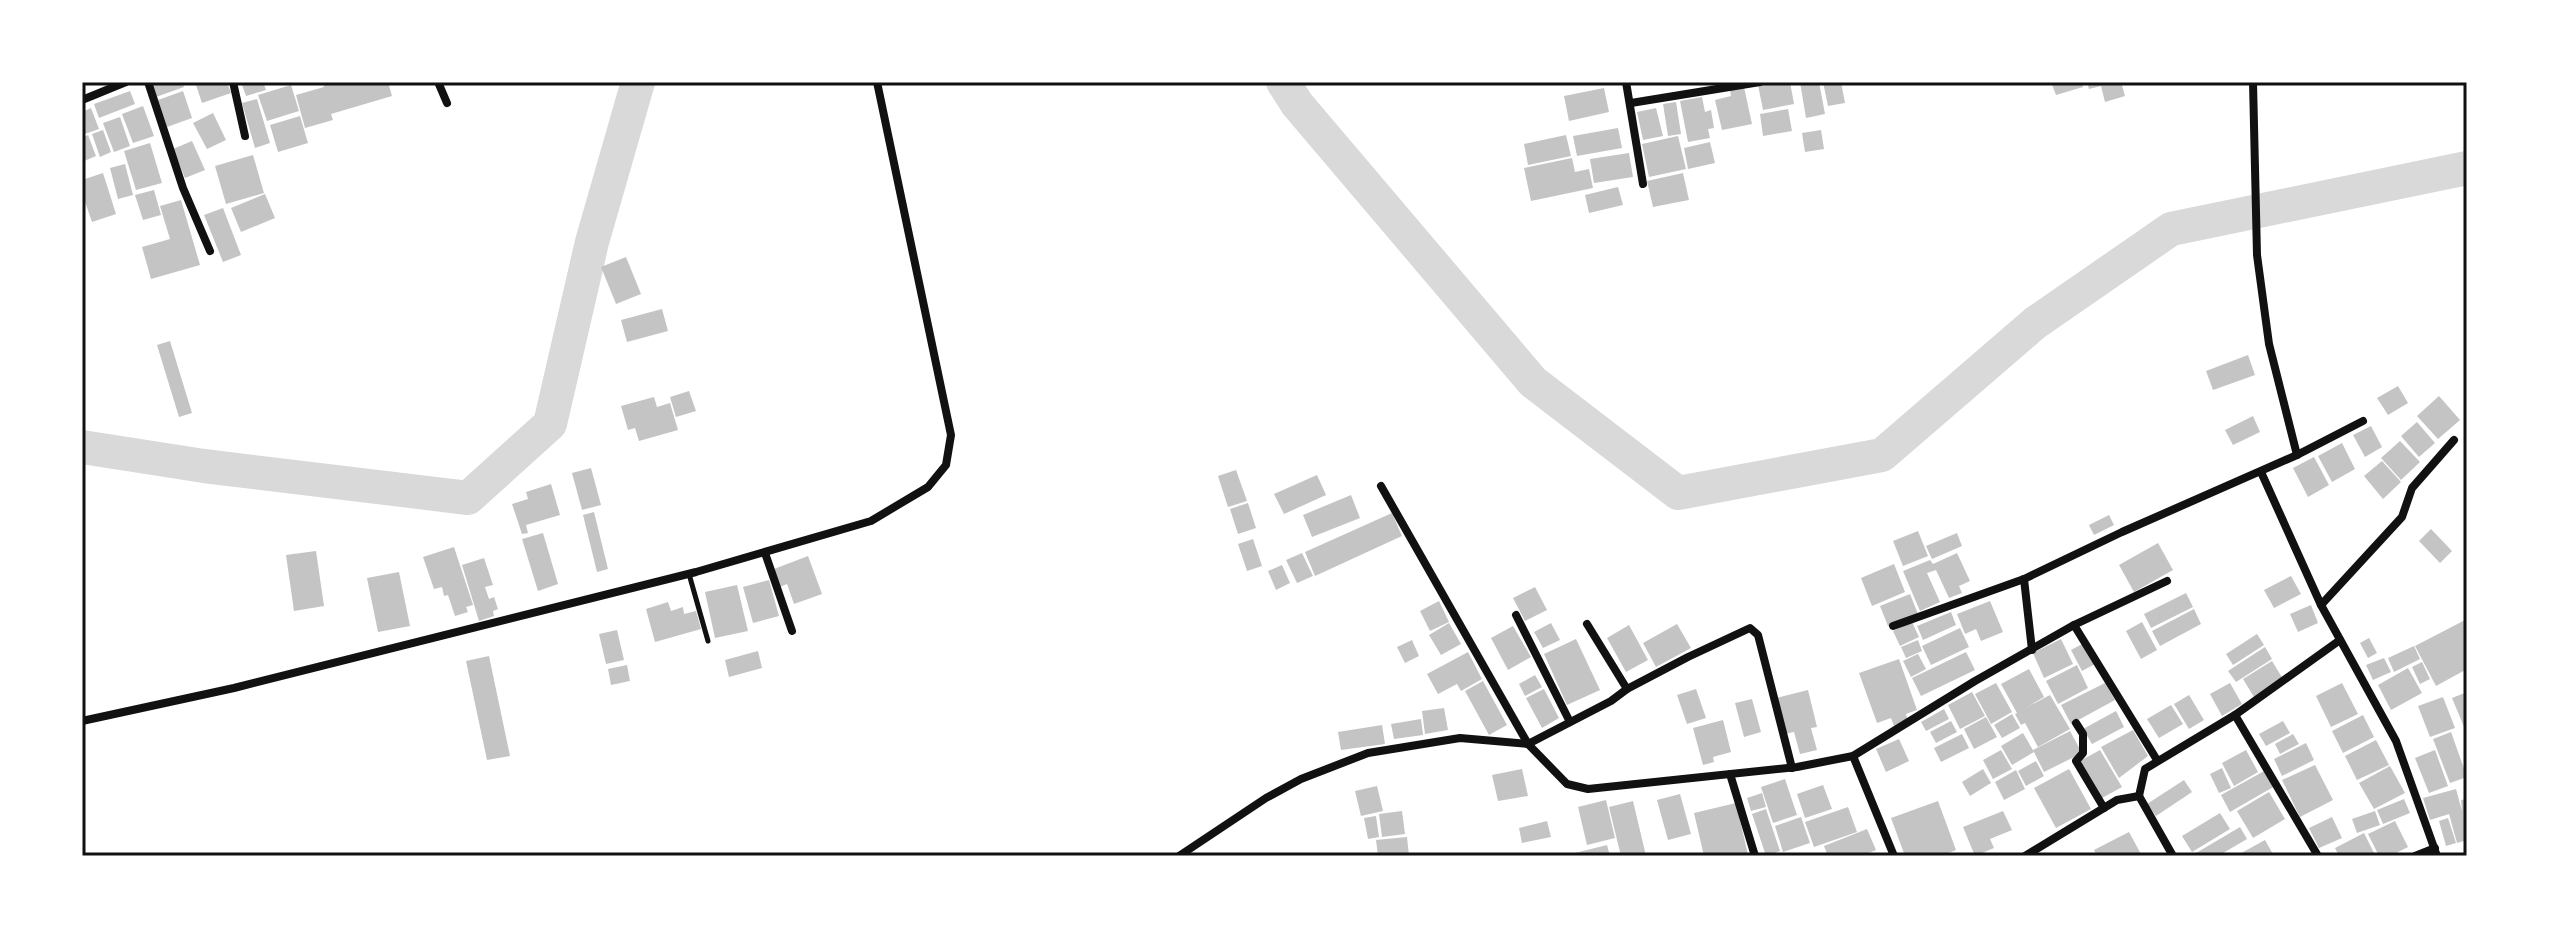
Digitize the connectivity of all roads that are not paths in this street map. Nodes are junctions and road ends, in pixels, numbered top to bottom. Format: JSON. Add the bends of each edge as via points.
{"nodes":[{"id":1,"x":126,"y":82,"type":"edge"},
{"id":2,"x":148,"y":82,"type":"edge"},
{"id":3,"x":233,"y":82,"type":"edge"},
{"id":4,"x":438,"y":82,"type":"edge"},
{"id":5,"x":877,"y":82,"type":"edge"},
{"id":6,"x":1626,"y":82,"type":"edge"},
{"id":7,"x":1760,"y":82,"type":"edge"},
{"id":8,"x":2253,"y":82,"type":"edge"},
{"id":9,"x":114,"y":84,"type":"edge"},
{"id":10,"x":82,"y":100,"type":"edge"},
{"id":11,"x":447,"y":103,"type":"dead end"},
{"id":12,"x":1631,"y":103,"type":"junction"},
{"id":13,"x":245,"y":136,"type":"dead end"},
{"id":14,"x":1643,"y":184,"type":"dead end"},
{"id":15,"x":210,"y":251,"type":"dead end"},
{"id":16,"x":2363,"y":421,"type":"dead end"},
{"id":17,"x":2454,"y":440,"type":"dead end"},
{"id":18,"x":2297,"y":455,"type":"junction"},
{"id":19,"x":2261,"y":472,"type":"junction"},
{"id":20,"x":1381,"y":486,"type":"dead end"},
{"id":21,"x":765,"y":553,"type":"junction"},
{"id":22,"x":689,"y":573,"type":"junction"},
{"id":23,"x":2024,"y":579,"type":"junction"},
{"id":24,"x":2167,"y":581,"type":"dead end"},
{"id":25,"x":2321,"y":605,"type":"junction"},
{"id":26,"x":1516,"y":615,"type":"dead end"},
{"id":27,"x":1587,"y":624,"type":"dead end"},
{"id":28,"x":2074,"y":625,"type":"junction"},
{"id":29,"x":1893,"y":626,"type":"dead end"},
{"id":30,"x":792,"y":631,"type":"dead end"},
{"id":31,"x":2340,"y":640,"type":"junction"},
{"id":32,"x":708,"y":641,"type":"dead end"},
{"id":33,"x":2032,"y":650,"type":"junction"},
{"id":34,"x":1627,"y":689,"type":"junction"},
{"id":35,"x":2237,"y":718,"type":"junction"},
{"id":36,"x":82,"y":721,"type":"edge"},
{"id":37,"x":1570,"y":722,"type":"junction"},
{"id":38,"x":2076,"y":723,"type":"dead end"},
{"id":39,"x":1528,"y":744,"type":"junction"},
{"id":40,"x":1853,"y":756,"type":"junction"},
{"id":41,"x":2157,"y":760,"type":"junction"},
{"id":42,"x":1792,"y":768,"type":"junction"},
{"id":43,"x":1730,"y":774,"type":"junction"},
{"id":44,"x":2139,"y":796,"type":"junction"},
{"id":45,"x":2104,"y":808,"type":"junction"},
{"id":46,"x":2436,"y":852,"type":"edge"},
{"id":47,"x":1179,"y":856,"type":"edge"},
{"id":48,"x":1755,"y":856,"type":"edge"},
{"id":49,"x":1894,"y":856,"type":"edge"},
{"id":50,"x":2025,"y":856,"type":"edge"},
{"id":51,"x":2173,"y":856,"type":"edge"},
{"id":52,"x":2318,"y":856,"type":"edge"},
{"id":53,"x":2415,"y":856,"type":"edge"}],
"edges":[{"from":1,"to":9,"type":"street"},
{"from":2,"to":15,"type":"street"},
{"from":3,"to":13,"type":"street"},
{"from":4,"to":11,"type":"street"},
{"from":5,"to":21,"type":"street","via":[[951,435],[946,465],[928,487],[871,521]]},
{"from":6,"to":12,"type":"street"},
{"from":7,"to":12,"type":"street"},
{"from":8,"to":18,"type":"street","via":[[2257,255],[2269,344]]},
{"from":9,"to":10,"type":"street"},
{"from":12,"to":14,"type":"street"},
{"from":16,"to":18,"type":"street"},
{"from":17,"to":25,"type":"street","via":[[2412,488],[2402,517]]},
{"from":18,"to":19,"type":"street"},
{"from":19,"to":23,"type":"street"},
{"from":19,"to":25,"type":"street"},
{"from":20,"to":39,"type":"street"},
{"from":21,"to":22,"type":"street"},
{"from":21,"to":30,"type":"street"},
{"from":22,"to":32,"type":"lane"},
{"from":22,"to":36,"type":"street"},
{"from":23,"to":29,"type":"street"},
{"from":23,"to":33,"type":"street"},
{"from":24,"to":28,"type":"street"},
{"from":25,"to":31,"type":"street"},
{"from":26,"to":37,"type":"street"},
{"from":27,"to":34,"type":"street"},
{"from":28,"to":33,"type":"street"},
{"from":28,"to":41,"type":"street"},
{"from":31,"to":35,"type":"street"},
{"from":31,"to":46,"type":"street","via":[[2396,741]]},
{"from":33,"to":40,"type":"street"},
{"from":34,"to":37,"type":"street"},
{"from":34,"to":42,"type":"street","via":[[1750,628],[1758,635]]},
{"from":35,"to":41,"type":"street"},
{"from":35,"to":52,"type":"street"},
{"from":37,"to":39,"type":"street"},
{"from":38,"to":45,"type":"street","via":[[2083,734],[2083,753],[2076,761]]},
{"from":39,"to":43,"type":"street","via":[[1567,784],[1588,789]]},
{"from":39,"to":47,"type":"street","via":[[1460,738],[1368,753],[1266,798]]},
{"from":40,"to":42,"type":"street"},
{"from":40,"to":49,"type":"street"},
{"from":41,"to":44,"type":"street","via":[[2145,769]]},
{"from":42,"to":43,"type":"street"},
{"from":43,"to":48,"type":"street"},
{"from":44,"to":45,"type":"street"},
{"from":44,"to":51,"type":"street"},
{"from":45,"to":50,"type":"street"},
{"from":46,"to":53,"type":"street"}]}
